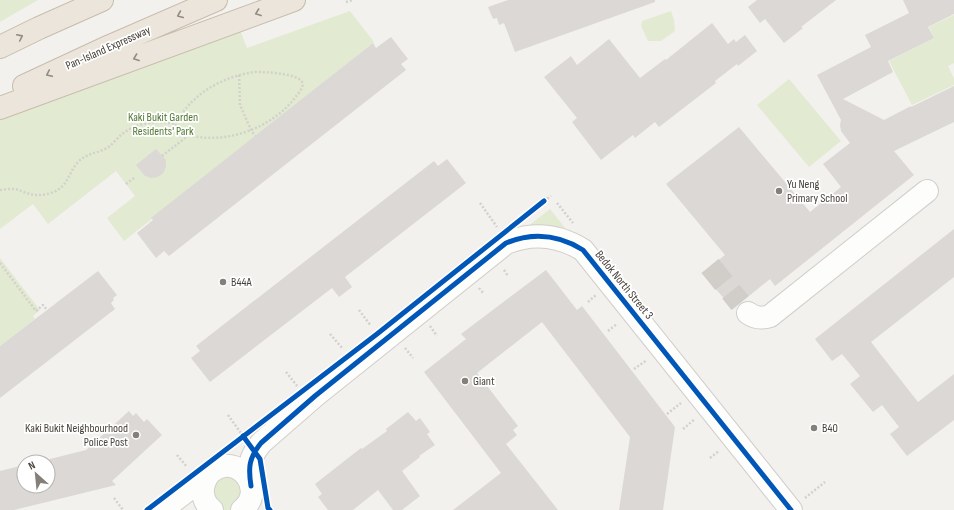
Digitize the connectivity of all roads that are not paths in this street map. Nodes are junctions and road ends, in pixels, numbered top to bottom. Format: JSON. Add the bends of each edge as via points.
{"nodes":[{"id":1,"x":67,"y":0,"type":"edge"},
{"id":2,"x":102,"y":0,"type":"edge"},
{"id":3,"x":216,"y":0,"type":"edge"},
{"id":4,"x":294,"y":0,"type":"edge"},
{"id":5,"x":39,"y":28,"type":"junction"},
{"id":6,"x":0,"y":47,"type":"edge"},
{"id":7,"x":0,"y":97,"type":"edge"},
{"id":8,"x":0,"y":108,"type":"edge"},
{"id":9,"x":927,"y":191,"type":"dead end"},
{"id":10,"x":748,"y":313,"type":"tunnel mouth"},
{"id":11,"x":212,"y":471,"type":"junction"},
{"id":12,"x":251,"y":487,"type":"junction"},
{"id":13,"x":162,"y":510,"type":"edge"},
{"id":14,"x":212,"y":510,"type":"edge"},
{"id":15,"x":242,"y":510,"type":"edge"},
{"id":16,"x":259,"y":510,"type":"edge"},
{"id":17,"x":791,"y":510,"type":"edge"}],
"edges":[{"from":1,"to":5,"type":"highway","via":[[60,4]]},
{"from":2,"to":5,"type":"highway"},
{"from":3,"to":7,"type":"highway","name":"Pan-Island Expressway","one_way":true},
{"from":4,"to":8,"type":"highway","one_way":true},
{"from":6,"to":5,"type":"highway","one_way":true},
{"from":9,"to":10,"type":"street","via":[[770,316],[760,318]]},
{"from":11,"to":12,"type":"street","via":[[224,466],[236,468],[250,480]]},
{"from":11,"to":13,"type":"street"},
{"from":11,"to":14,"type":"street","via":[[205,481],[203,492],[206,504]]},
{"from":12,"to":15,"type":"street","via":[[250,499]]},
{"from":12,"to":16,"type":"street"},
{"from":12,"to":17,"type":"street","name":"Bedok North Street 3","via":[[246,440],[265,440],[315,396],[506,243],[524,237],[543,236],[567,241],[583,250]]}]}
